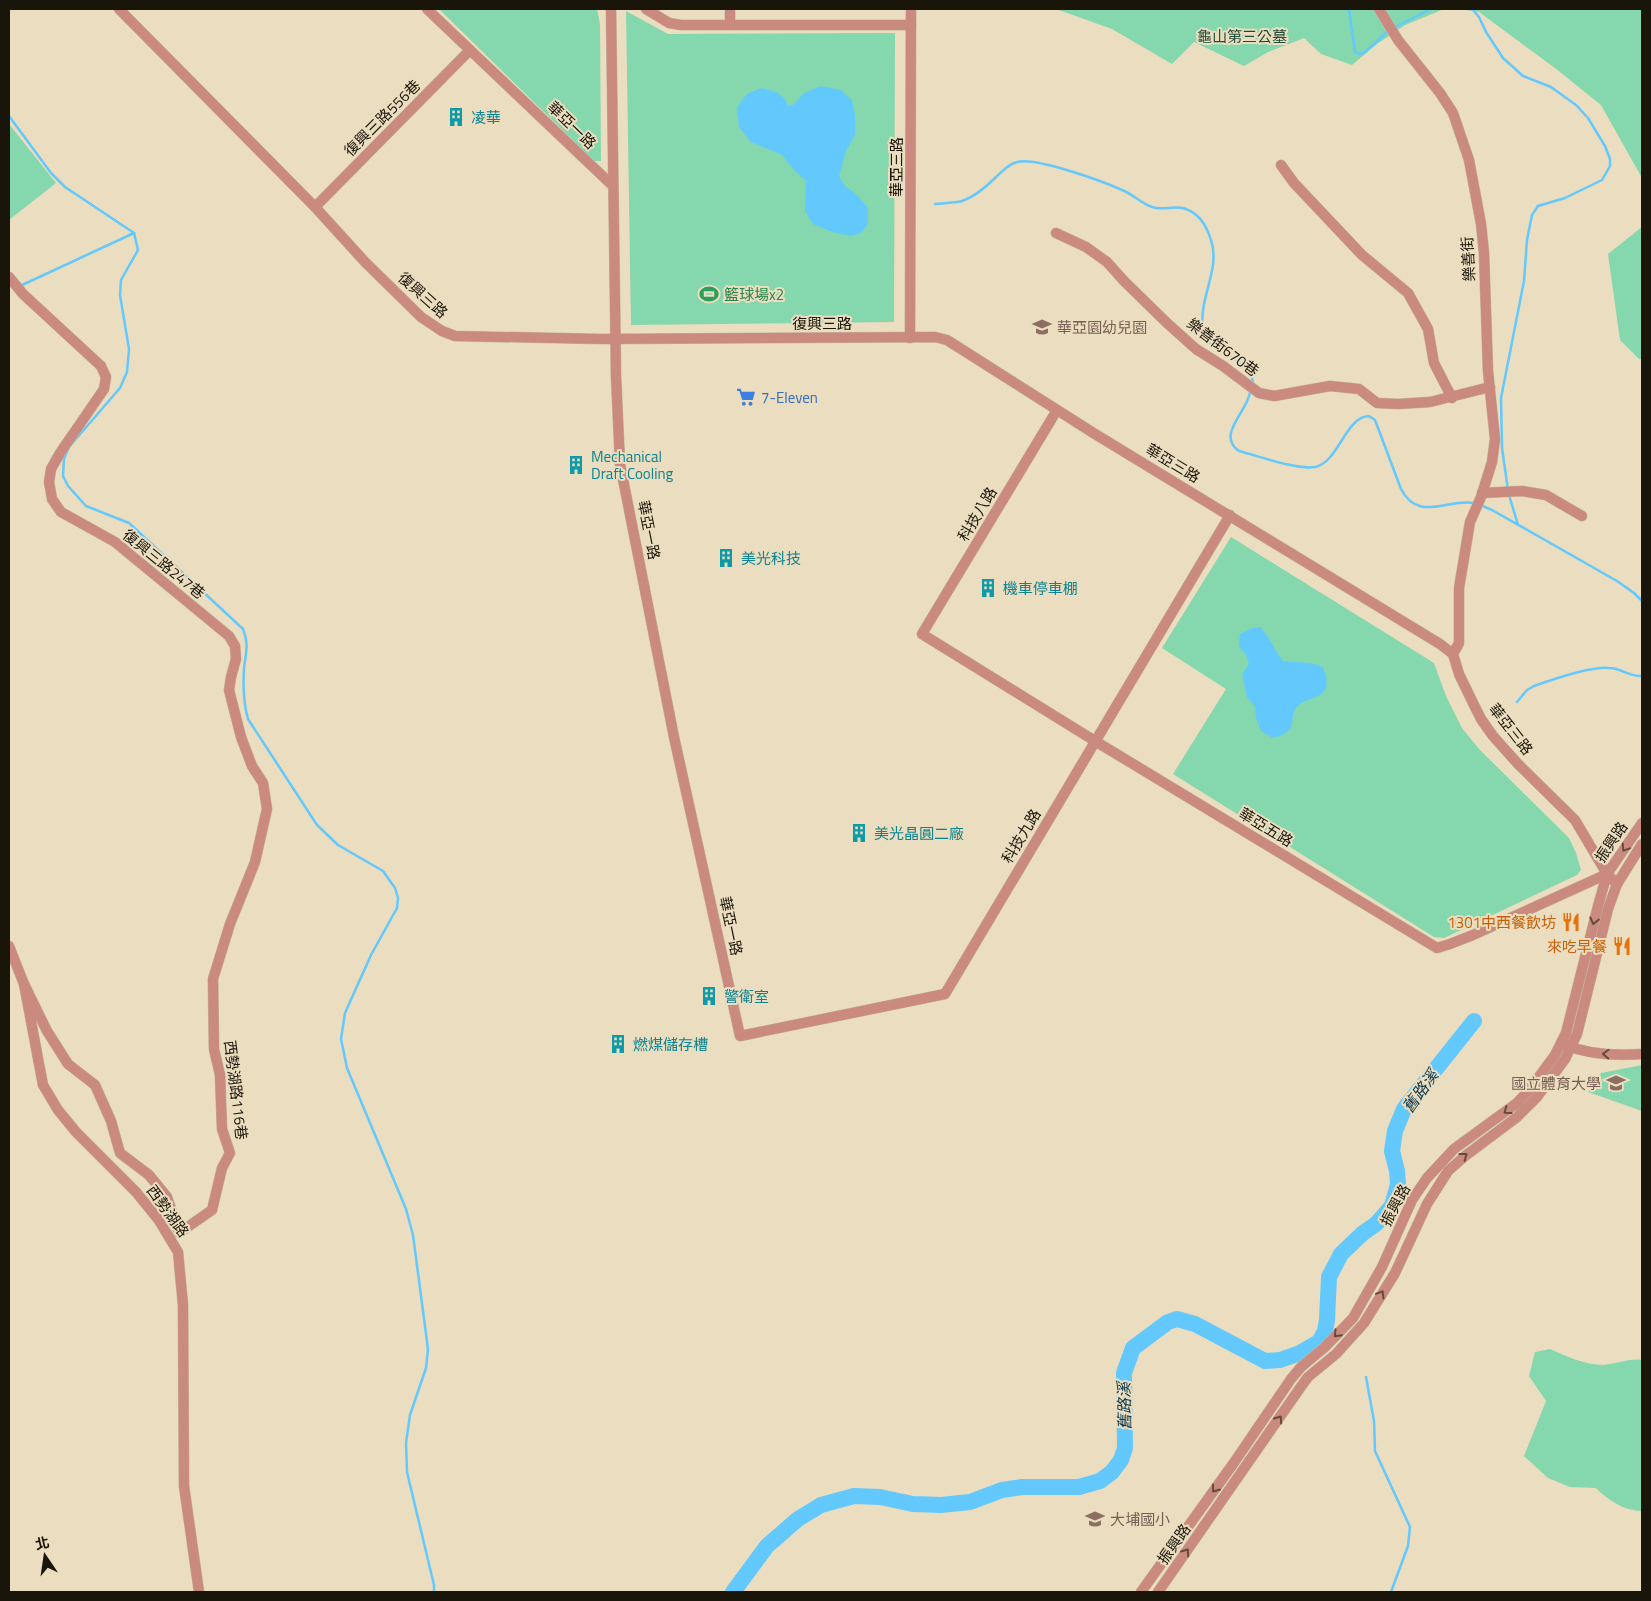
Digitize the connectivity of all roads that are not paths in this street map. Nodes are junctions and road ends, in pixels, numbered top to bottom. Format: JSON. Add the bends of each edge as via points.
{"nodes":[{"id":1,"x":119,"y":9,"type":"edge"},
{"id":2,"x":427,"y":9,"type":"edge"},
{"id":3,"x":611,"y":9,"type":"edge"},
{"id":4,"x":646,"y":9,"type":"edge"},
{"id":5,"x":730,"y":9,"type":"edge"},
{"id":6,"x":911,"y":9,"type":"edge"},
{"id":7,"x":1379,"y":9,"type":"edge"},
{"id":8,"x":730,"y":24,"type":"junction"},
{"id":9,"x":911,"y":25,"type":"junction"},
{"id":10,"x":470,"y":50,"type":"junction"},
{"id":11,"x":1280,"y":165,"type":"dead end"},
{"id":12,"x":613,"y":186,"type":"junction"},
{"id":13,"x":315,"y":207,"type":"junction"},
{"id":14,"x":1056,"y":233,"type":"dead end"},
{"id":15,"x":11,"y":279,"type":"edge"},
{"id":16,"x":910,"y":338,"type":"junction"},
{"id":17,"x":616,"y":339,"type":"junction"},
{"id":18,"x":1490,"y":387,"type":"junction"},
{"id":19,"x":1452,"y":398,"type":"junction"},
{"id":20,"x":1057,"y":410,"type":"junction"},
{"id":21,"x":1481,"y":495,"type":"junction"},
{"id":22,"x":1230,"y":515,"type":"junction"},
{"id":23,"x":1582,"y":516,"type":"dead end"},
{"id":24,"x":922,"y":634,"type":"joint"},
{"id":25,"x":235,"y":646,"type":"joint"},
{"id":26,"x":1452,"y":654,"type":"junction"},
{"id":27,"x":1095,"y":742,"type":"junction"},
{"id":28,"x":1642,"y":823,"type":"edge"},
{"id":29,"x":1642,"y":844,"type":"edge"},
{"id":30,"x":1607,"y":874,"type":"junction"},
{"id":31,"x":1617,"y":884,"type":"junction"},
{"id":32,"x":9,"y":946,"type":"edge"},
{"id":33,"x":24,"y":984,"type":"junction"},
{"id":34,"x":740,"y":1036,"type":"joint"},
{"id":35,"x":1560,"y":1043,"type":"junction"},
{"id":36,"x":1571,"y":1047,"type":"junction"},
{"id":37,"x":1642,"y":1054,"type":"edge"},
{"id":38,"x":199,"y":1592,"type":"edge"},
{"id":39,"x":1141,"y":1592,"type":"edge"},
{"id":40,"x":1158,"y":1592,"type":"edge"}],
"edges":[{"from":1,"to":13,"type":"street","name":"復興三路"},
{"from":2,"to":10,"type":"street","name":"華亞一路"},
{"from":3,"to":12,"type":"street"},
{"from":4,"to":8,"type":"street","via":[[669,23]]},
{"from":5,"to":8,"type":"street"},
{"from":6,"to":9,"type":"street","name":"華亞三路"},
{"from":7,"to":18,"type":"street","name":"樂善街","via":[[1452,113],[1469,160],[1481,224]]},
{"from":8,"to":9,"type":"street"},
{"from":9,"to":16,"type":"street","name":"華亞三路"},
{"from":10,"to":12,"type":"street","name":"華亞一路"},
{"from":10,"to":13,"type":"street","name":"復興三路556巷"},
{"from":11,"to":19,"type":"street","via":[[1362,255],[1408,293],[1428,329],[1434,363]]},
{"from":12,"to":17,"type":"street","name":"華亞一路"},
{"from":13,"to":17,"type":"street","name":"復興三路","via":[[365,262],[422,317],[442,331],[455,336]]},
{"from":14,"to":19,"type":"street","name":"樂善街670巷","via":[[1086,247],[1107,262],[1196,349],[1259,393],[1274,396],[1330,386],[1359,389],[1377,403],[1430,402]]},
{"from":15,"to":25,"type":"street","name":"復興三路247巷","via":[[101,366],[106,378],[104,389],[51,469],[52,500],[62,512],[115,542],[229,636]]},
{"from":16,"to":17,"type":"street","name":"復興三路"},
{"from":16,"to":20,"type":"street","name":"華亞三路","via":[[947,340]]},
{"from":17,"to":34,"type":"street","name":"華亞一路","via":[[620,464],[674,737]]},
{"from":18,"to":19,"type":"street","name":"樂善街670巷"},
{"from":18,"to":21,"type":"street","name":"樂善街","via":[[1495,439],[1492,462]]},
{"from":20,"to":22,"type":"street","name":"華亞三路"},
{"from":20,"to":24,"type":"street","name":"科技八路"},
{"from":21,"to":23,"type":"street","via":[[1522,491],[1546,495]]},
{"from":21,"to":26,"type":"street","name":"樂善街","via":[[1470,522],[1459,588],[1459,643]]},
{"from":22,"to":26,"type":"street","name":"華亞三路"},
{"from":22,"to":27,"type":"street","name":"科技九路"},
{"from":24,"to":27,"type":"street","name":"華亞五路"},
{"from":25,"to":33,"type":"street","name":"西勢湖路116巷","via":[[236,659],[229,690],[241,737],[252,766],[263,783],[267,809],[255,862],[230,924],[213,979],[214,1049],[220,1075],[222,1128],[230,1153],[222,1168],[212,1210],[179,1233],[167,1197],[149,1175],[120,1152],[95,1085],[68,1064]]},
{"from":26,"to":30,"type":"street","name":"華亞三路","via":[[1481,719],[1518,764],[1575,820]]},
{"from":27,"to":30,"type":"street","name":"華亞五路","via":[[1437,948]]},
{"from":27,"to":34,"type":"street","name":"科技九路","via":[[945,994]]},
{"from":28,"to":30,"type":"street","name":"振興路","one_way":true},
{"from":29,"to":31,"type":"street","name":"振興路"},
{"from":30,"to":31,"type":"street","name":"華亞三路"},
{"from":30,"to":35,"type":"street","name":"振興路","one_way":true,"via":[[1566,1033]]},
{"from":31,"to":36,"type":"street","name":"振興路"},
{"from":32,"to":33,"type":"street","name":"西勢湖路"},
{"from":33,"to":38,"type":"street","name":"西勢湖路","via":[[43,1085],[76,1132],[148,1206],[178,1252],[184,1335],[184,1486]]},
{"from":35,"to":36,"type":"street"},
{"from":35,"to":39,"type":"street","name":"振興路","one_way":true,"via":[[1542,1073],[1517,1103],[1454,1149],[1427,1178],[1412,1200],[1382,1267],[1353,1318],[1291,1379]]},
{"from":37,"to":36,"type":"street","one_way":true,"via":[[1595,1054]]},
{"from":40,"to":36,"type":"street","name":"振興路","one_way":true,"via":[[1308,1377],[1336,1354],[1364,1323],[1394,1273],[1427,1204],[1448,1172],[1464,1156],[1517,1118],[1537,1097]]}]}
